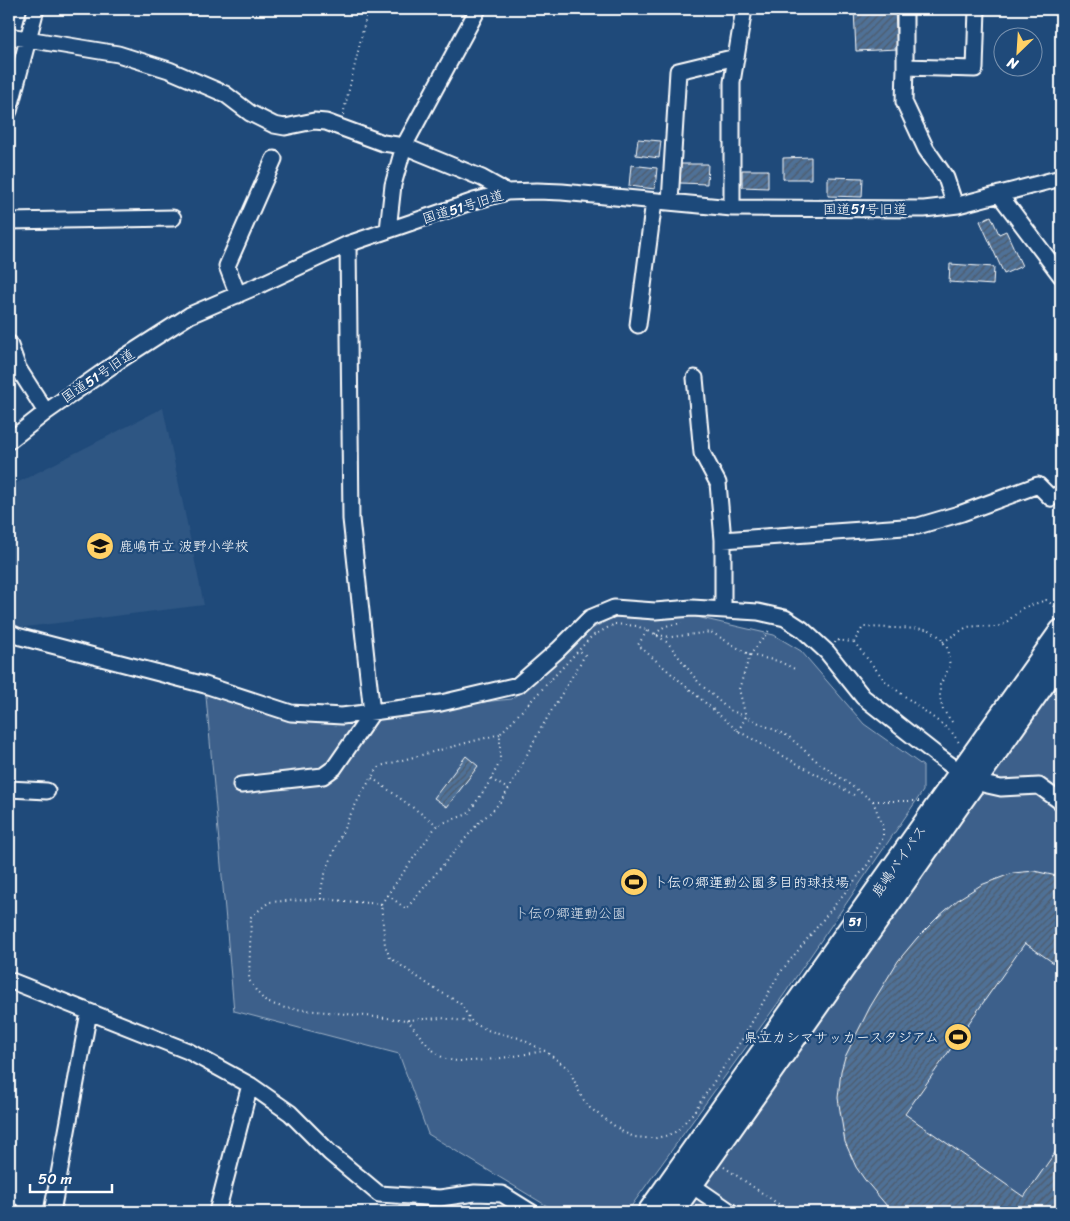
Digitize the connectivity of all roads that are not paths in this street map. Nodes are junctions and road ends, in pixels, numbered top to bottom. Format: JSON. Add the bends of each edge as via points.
{"nodes":[{"id":1,"x":36,"y":9,"type":"edge"},
{"id":2,"x":478,"y":9,"type":"edge"},
{"id":3,"x":744,"y":9,"type":"edge"},
{"id":4,"x":905,"y":9,"type":"edge"},
{"id":5,"x":977,"y":9,"type":"edge"},
{"id":6,"x":9,"y":36,"type":"edge"},
{"id":7,"x":27,"y":39,"type":"junction"},
{"id":8,"x":736,"y":57,"type":"junction"},
{"id":9,"x":905,"y":67,"type":"junction"},
{"id":10,"x":9,"y":111,"type":"edge"},
{"id":11,"x":404,"y":146,"type":"junction"},
{"id":12,"x":274,"y":159,"type":"dead end"},
{"id":13,"x":1061,"y":178,"type":"edge"},
{"id":14,"x":507,"y":192,"type":"junction"},
{"id":15,"x":999,"y":194,"type":"junction"},
{"id":16,"x":654,"y":201,"type":"junction"},
{"id":17,"x":670,"y":202,"type":"junction"},
{"id":18,"x":954,"y":206,"type":"junction"},
{"id":19,"x":732,"y":208,"type":"junction"},
{"id":20,"x":173,"y":218,"type":"dead end"},
{"id":21,"x":9,"y":221,"type":"edge"},
{"id":22,"x":388,"y":230,"type":"junction"},
{"id":23,"x":348,"y":244,"type":"junction"},
{"id":24,"x":1061,"y":276,"type":"edge"},
{"id":25,"x":238,"y":295,"type":"junction"},
{"id":26,"x":638,"y":325,"type":"dead end"},
{"id":27,"x":9,"y":343,"type":"edge"},
{"id":28,"x":695,"y":378,"type":"dead end"},
{"id":29,"x":46,"y":412,"type":"junction"},
{"id":30,"x":9,"y":441,"type":"edge"},
{"id":31,"x":1061,"y":493,"type":"edge"},
{"id":32,"x":723,"y":540,"type":"junction"},
{"id":33,"x":723,"y":609,"type":"junction"},
{"id":34,"x":9,"y":632,"type":"edge"},
{"id":35,"x":1061,"y":632,"type":"edge"},
{"id":36,"x":1061,"y":660,"type":"edge"},
{"id":37,"x":372,"y":713,"type":"junction"},
{"id":38,"x":968,"y":778,"type":"junction"},
{"id":39,"x":241,"y":784,"type":"dead end"},
{"id":40,"x":9,"y":790,"type":"edge"},
{"id":41,"x":47,"y":791,"type":"dead end"},
{"id":42,"x":1061,"y":802,"type":"edge"},
{"id":43,"x":9,"y":980,"type":"edge"},
{"id":44,"x":89,"y":1012,"type":"junction"},
{"id":45,"x":250,"y":1085,"type":"junction"},
{"id":46,"x":684,"y":1179,"type":"junction"},
{"id":47,"x":442,"y":1205,"type":"edge"},
{"id":48,"x":52,"y":1212,"type":"edge"},
{"id":49,"x":217,"y":1212,"type":"edge"},
{"id":50,"x":531,"y":1212,"type":"edge"},
{"id":51,"x":649,"y":1212,"type":"edge"},
{"id":52,"x":672,"y":1212,"type":"edge"},
{"id":53,"x":731,"y":1212,"type":"edge"}],
"edges":[{"from":1,"to":7,"type":"street"},
{"from":2,"to":11,"type":"street"},
{"from":3,"to":8,"type":"street"},
{"from":4,"to":9,"type":"street"},
{"from":5,"to":9,"type":"street","via":[[975,69]]},
{"from":6,"to":7,"type":"street"},
{"from":7,"to":10,"type":"street"},
{"from":7,"to":11,"type":"street","via":[[118,54],[169,70],[225,94],[250,113],[274,125],[286,128],[314,121],[326,122],[383,143]]},
{"from":8,"to":17,"type":"street","via":[[678,71]]},
{"from":8,"to":19,"type":"street","via":[[732,82]]},
{"from":9,"to":18,"type":"street","via":[[904,102],[926,149],[946,178]]},
{"from":11,"to":14,"type":"street","via":[[482,178]]},
{"from":11,"to":22,"type":"street","via":[[393,186]]},
{"from":12,"to":25,"type":"street","via":[[227,266]]},
{"from":13,"to":15,"type":"street","name":"国道51号旧道"},
{"from":14,"to":16,"type":"street","name":"国道51号旧道","via":[[562,192]]},
{"from":14,"to":22,"type":"street","name":"国道51号旧道"},
{"from":15,"to":18,"type":"street","name":"国道51号旧道"},
{"from":15,"to":24,"type":"street"},
{"from":16,"to":17,"type":"street","name":"国道51号旧道"},
{"from":16,"to":26,"type":"street"},
{"from":17,"to":19,"type":"street","name":"国道51号旧道"},
{"from":18,"to":19,"type":"street","name":"国道51号旧道","via":[[924,209]]},
{"from":20,"to":21,"type":"street"},
{"from":22,"to":23,"type":"street","name":"国道51号旧道"},
{"from":23,"to":25,"type":"street","name":"国道51号旧道"},
{"from":23,"to":37,"type":"street","via":[[351,519]]},
{"from":25,"to":29,"type":"street","name":"国道51号旧道","via":[[190,315]]},
{"from":27,"to":29,"type":"street","via":[[18,368]]},
{"from":28,"to":32,"type":"street","via":[[702,453],[718,482]]},
{"from":29,"to":30,"type":"street","name":"国道51号旧道"},
{"from":31,"to":32,"type":"street","via":[[1051,498],[1038,485],[962,514],[918,526]]},
{"from":32,"to":33,"type":"street"},
{"from":33,"to":37,"type":"street","via":[[655,611],[614,608],[590,618],[518,685],[442,703]]},
{"from":33,"to":38,"type":"street","via":[[785,618],[802,629],[827,652],[863,697]]},
{"from":34,"to":37,"type":"street","via":[[205,685],[291,713],[342,716]]},
{"from":35,"to":38,"type":"highway","name":"鹿嶋バイパス","number":"51"},
{"from":36,"to":38,"type":"highway","name":"鹿嶋バイパス","number":"51"},
{"from":37,"to":39,"type":"street","via":[[334,768],[323,776]]},
{"from":38,"to":42,"type":"street","via":[[1001,788],[1039,786]]},
{"from":38,"to":46,"type":"highway","name":"鹿嶋バイパス","number":"51"},
{"from":40,"to":41,"type":"street"},
{"from":43,"to":44,"type":"street"},
{"from":44,"to":45,"type":"street","via":[[188,1051]]},
{"from":44,"to":48,"type":"street"},
{"from":45,"to":47,"type":"street","via":[[290,1113],[330,1153],[379,1194]]},
{"from":45,"to":49,"type":"street"},
{"from":46,"to":51,"type":"highway","name":"鹿嶋バイパス","number":"51"},
{"from":46,"to":52,"type":"highway","name":"鹿嶋バイパス","number":"51"},
{"from":46,"to":53,"type":"street"},
{"from":47,"to":50,"type":"street","via":[[476,1193],[502,1194]]}]}
